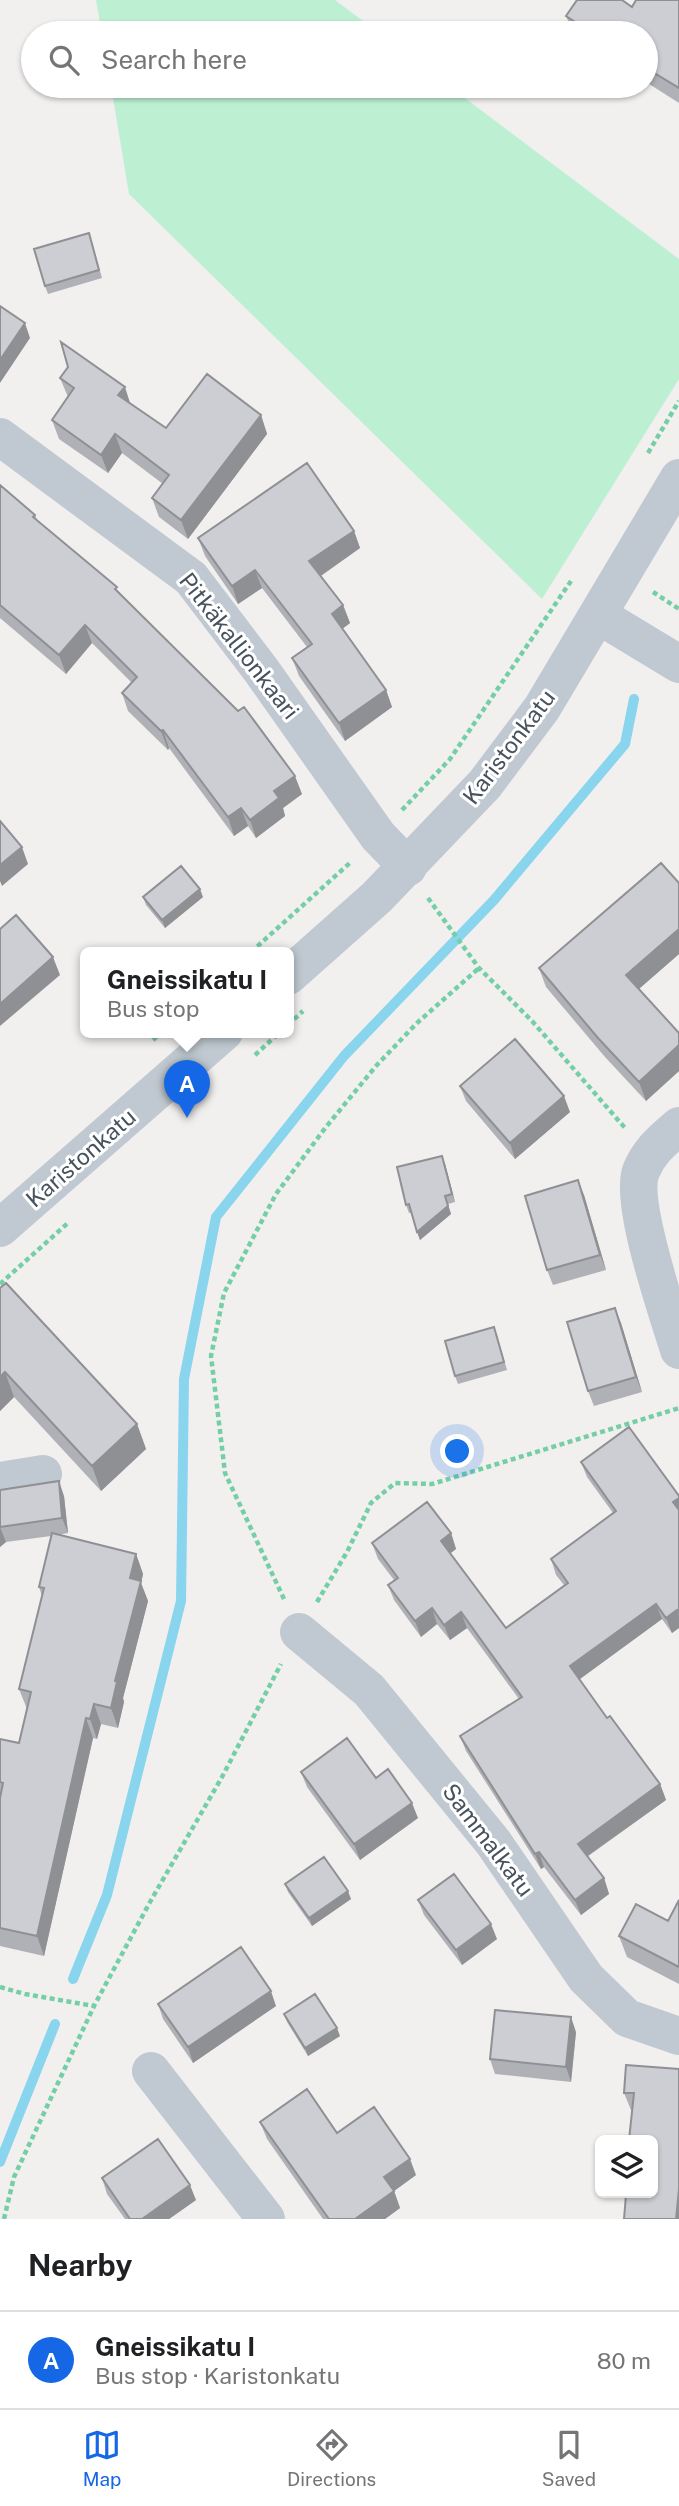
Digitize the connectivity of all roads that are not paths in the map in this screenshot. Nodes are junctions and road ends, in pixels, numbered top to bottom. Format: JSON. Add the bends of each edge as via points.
{"nodes":[{"id":1,"x":0,"y":437,"type":"edge"},
{"id":2,"x":679,"y":478,"type":"edge"},
{"id":3,"x":598,"y":615,"type":"junction"},
{"id":4,"x":679,"y":664,"type":"edge"},
{"id":5,"x":418,"y":882,"type":"junction"},
{"id":6,"x":294,"y":972,"type":"edge"},
{"id":7,"x":217,"y":1038,"type":"edge"},
{"id":8,"x":679,"y":1126,"type":"edge"},
{"id":9,"x":1,"y":1224,"type":"edge"},
{"id":10,"x":679,"y":1350,"type":"edge"},
{"id":11,"x":43,"y":1474,"type":"dead end"},
{"id":12,"x":0,"y":1481,"type":"edge"},
{"id":13,"x":299,"y":1632,"type":"road end"},
{"id":14,"x":679,"y":2036,"type":"edge"},
{"id":15,"x":151,"y":2071,"type":"dead end"},
{"id":16,"x":266,"y":2219,"type":"edge"}],
"edges":[{"from":1,"to":5,"type":"street","name":"Pitkäkallionkaari","via":[[191,578]]},
{"from":2,"to":3,"type":"street","name":"Karistonkatu"},
{"from":3,"to":4,"type":"street"},
{"from":3,"to":5,"type":"street","name":"Karistonkatu","via":[[542,708]]},
{"from":5,"to":6,"type":"street","name":"Karistonkatu","via":[[377,897]]},
{"from":7,"to":9,"type":"street","name":"Karistonkatu"},
{"from":8,"to":10,"type":"street","via":[[651,1151],[640,1174],[641,1218]]},
{"from":11,"to":12,"type":"street"},
{"from":13,"to":14,"type":"street","name":"Sammalkatu","via":[[369,1690],[493,1842],[586,1978],[627,2018]]},
{"from":15,"to":16,"type":"street"}]}
